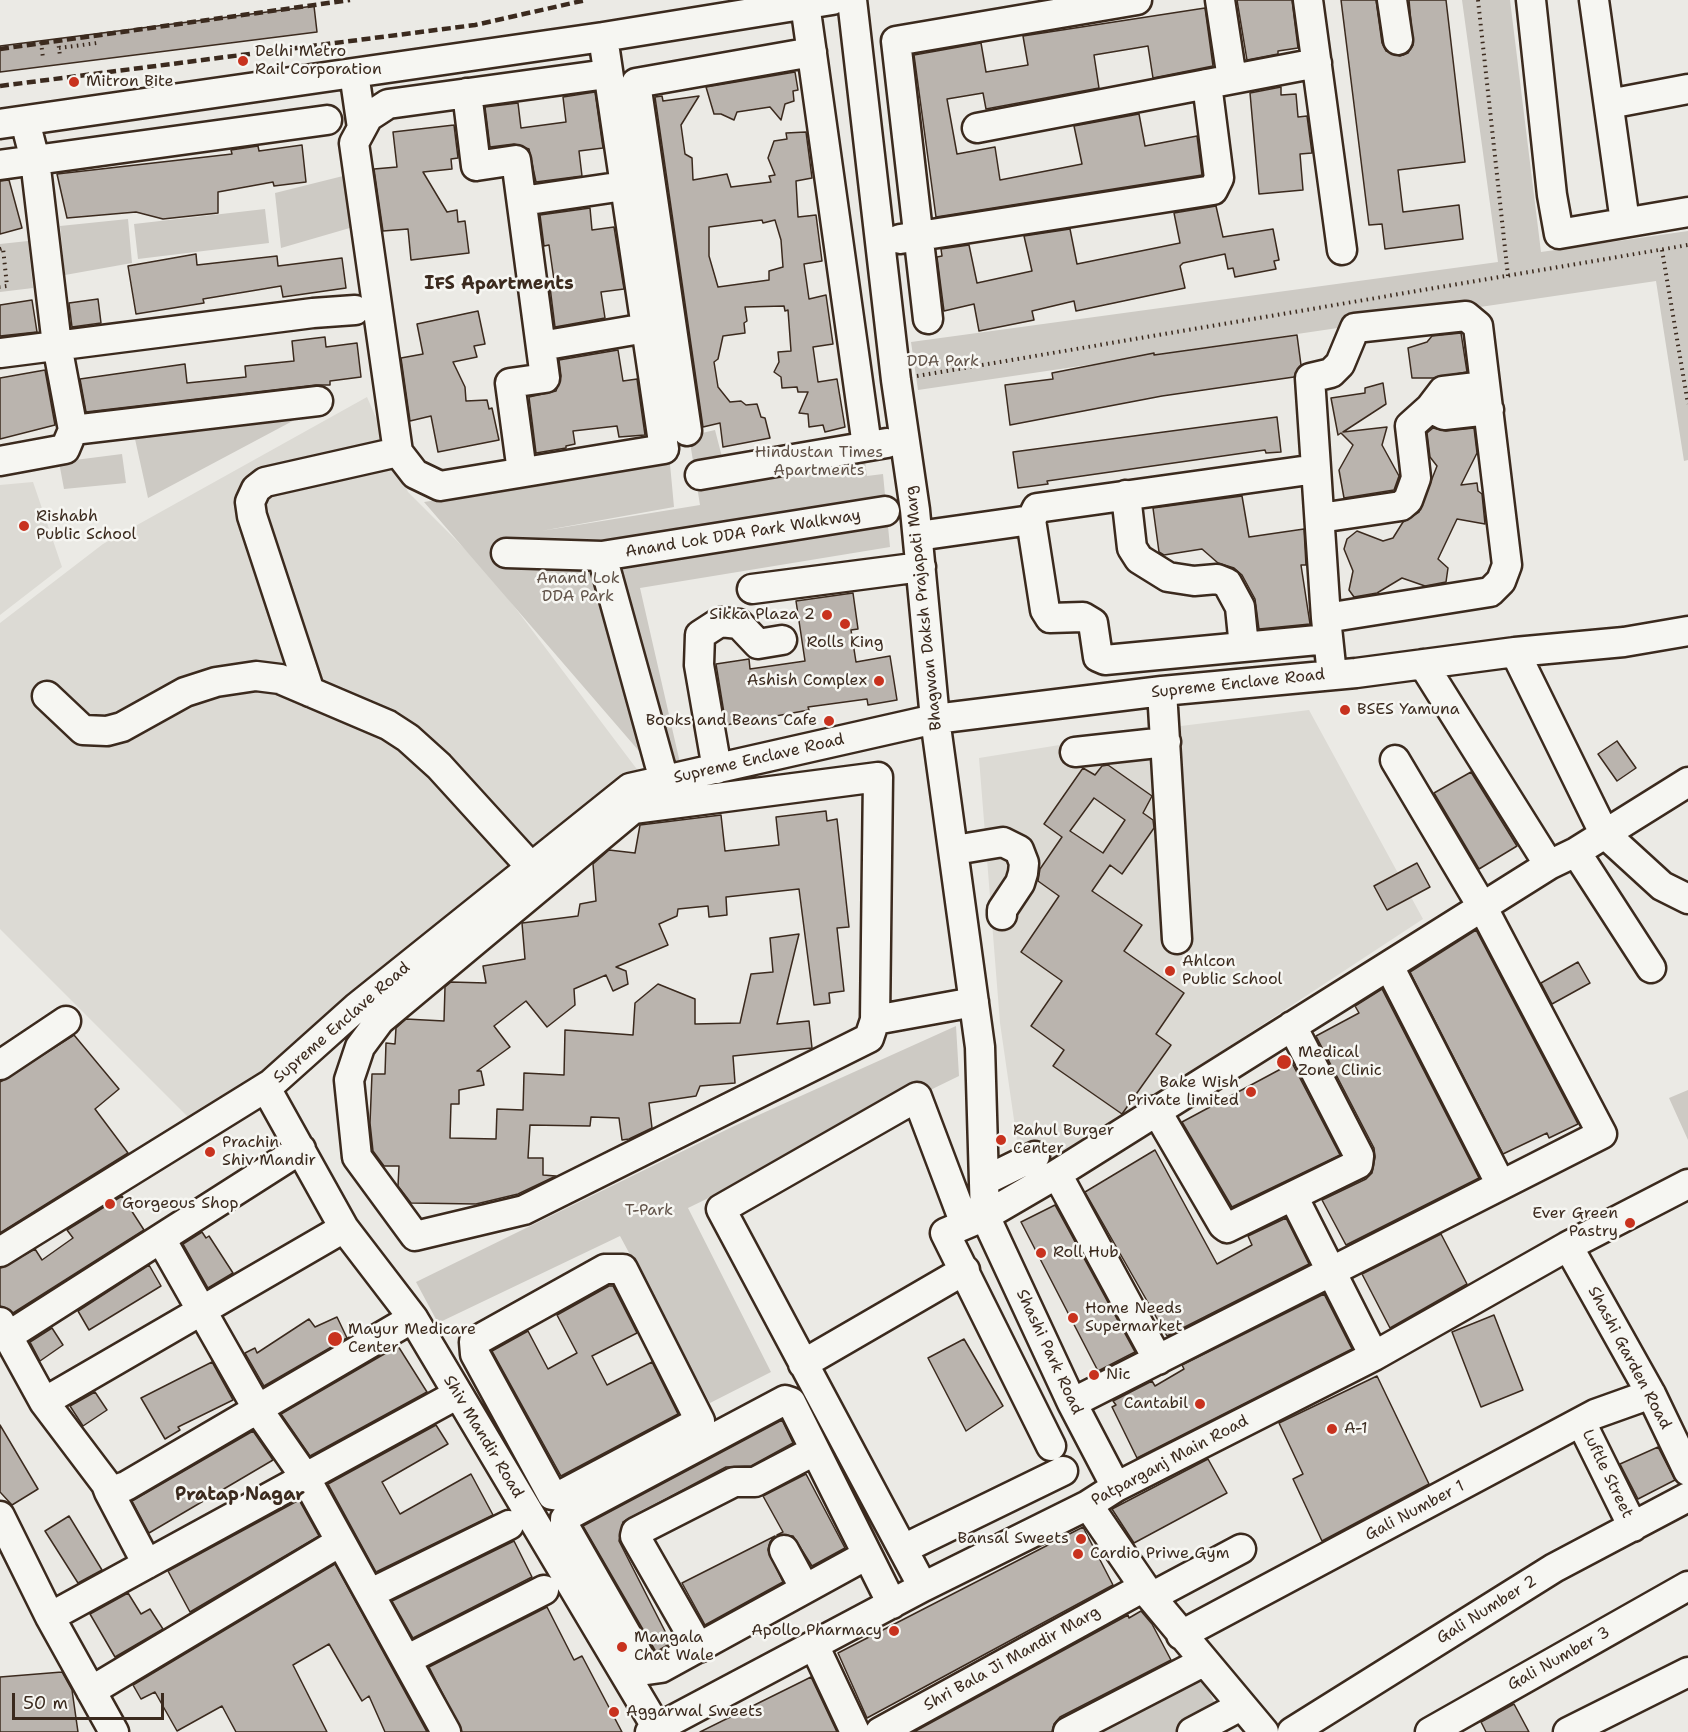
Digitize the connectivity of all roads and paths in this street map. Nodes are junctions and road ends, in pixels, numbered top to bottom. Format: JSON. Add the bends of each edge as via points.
{"nodes":[{"id":1,"x":852,"y":0,"type":"edge"},
{"id":2,"x":1137,"y":0,"type":"edge"},
{"id":3,"x":1220,"y":0,"type":"edge"},
{"id":4,"x":1308,"y":0,"type":"edge"},
{"id":5,"x":1392,"y":0,"type":"edge"},
{"id":6,"x":1478,"y":0,"type":"edge"},
{"id":7,"x":1531,"y":0,"type":"edge"},
{"id":8,"x":1594,"y":0,"type":"edge"},
{"id":9,"x":818,"y":2,"type":"edge"},
{"id":10,"x":603,"y":37,"type":"junction"},
{"id":11,"x":58,"y":40,"type":"dead end"},
{"id":12,"x":1398,"y":40,"type":"dead end"},
{"id":13,"x":41,"y":42,"type":"dead end"},
{"id":14,"x":97,"y":43,"type":"dead end"},
{"id":15,"x":59,"y":48,"type":"junction"},
{"id":16,"x":812,"y":52,"type":"junction"},
{"id":17,"x":60,"y":56,"type":"dead end"},
{"id":18,"x":43,"y":58,"type":"dead end"},
{"id":19,"x":1317,"y":63,"type":"junction"},
{"id":20,"x":354,"y":73,"type":"junction"},
{"id":21,"x":607,"y":74,"type":"junction"},
{"id":22,"x":1220,"y":82,"type":"junction"},
{"id":23,"x":1688,"y":89,"type":"edge"},
{"id":24,"x":467,"y":93,"type":"junction"},
{"id":25,"x":1609,"y":104,"type":"junction"},
{"id":26,"x":327,"y":120,"type":"dead end"},
{"id":27,"x":12,"y":122,"type":"edge"},
{"id":28,"x":362,"y":128,"type":"junction"},
{"id":29,"x":976,"y":128,"type":"dead end"},
{"id":30,"x":35,"y":160,"type":"junction"},
{"id":31,"x":0,"y":165,"type":"edge"},
{"id":32,"x":624,"y":186,"type":"junction"},
{"id":33,"x":522,"y":201,"type":"junction"},
{"id":34,"x":1688,"y":212,"type":"edge"},
{"id":35,"x":1625,"y":222,"type":"junction"},
{"id":36,"x":918,"y":236,"type":"junction"},
{"id":37,"x":881,"y":243,"type":"junction"},
{"id":38,"x":1688,"y":245,"type":"edge"},
{"id":39,"x":0,"y":249,"type":"edge"},
{"id":40,"x":1342,"y":250,"type":"dead end"},
{"id":41,"x":1662,"y":250,"type":"junction"},
{"id":42,"x":1508,"y":276,"type":"junction"},
{"id":43,"x":0,"y":287,"type":"edge"},
{"id":44,"x":355,"y":310,"type":"dead end"},
{"id":45,"x":928,"y":319,"type":"dead end"},
{"id":46,"x":646,"y":328,"type":"junction"},
{"id":47,"x":57,"y":345,"type":"junction"},
{"id":48,"x":541,"y":346,"type":"junction"},
{"id":49,"x":0,"y":353,"type":"edge"},
{"id":50,"x":896,"y":380,"type":"junction"},
{"id":51,"x":1487,"y":398,"type":"junction"},
{"id":52,"x":318,"y":401,"type":"dead end"},
{"id":53,"x":1688,"y":404,"type":"edge"},
{"id":54,"x":73,"y":430,"type":"junction"},
{"id":55,"x":687,"y":431,"type":"dead end"},
{"id":56,"x":904,"y":440,"type":"junction"},
{"id":57,"x":867,"y":446,"type":"junction"},
{"id":58,"x":398,"y":452,"type":"junction"},
{"id":59,"x":0,"y":461,"type":"edge"},
{"id":60,"x":1316,"y":469,"type":"junction"},
{"id":61,"x":522,"y":472,"type":"junction"},
{"id":62,"x":700,"y":475,"type":"dead end"},
{"id":63,"x":1126,"y":495,"type":"junction"},
{"id":64,"x":885,"y":512,"type":"dead end"},
{"id":65,"x":1320,"y":518,"type":"junction"},
{"id":66,"x":1031,"y":520,"type":"junction"},
{"id":67,"x":918,"y":536,"type":"junction"},
{"id":68,"x":506,"y":553,"type":"dead end"},
{"id":69,"x":602,"y":556,"type":"junction"},
{"id":70,"x":921,"y":567,"type":"junction"},
{"id":71,"x":752,"y":589,"type":"dead end"},
{"id":72,"x":1327,"y":628,"type":"junction"},
{"id":73,"x":1688,"y":631,"type":"edge"},
{"id":74,"x":782,"y":640,"type":"dead end"},
{"id":75,"x":1244,"y":647,"type":"junction"},
{"id":76,"x":1515,"y":652,"type":"junction"},
{"id":77,"x":1423,"y":664,"type":"junction"},
{"id":78,"x":1344,"y":674,"type":"junction"},
{"id":79,"x":1162,"y":691,"type":"junction"},
{"id":80,"x":310,"y":692,"type":"junction"},
{"id":81,"x":48,"y":696,"type":"dead end"},
{"id":82,"x":935,"y":719,"type":"junction"},
{"id":83,"x":1166,"y":742,"type":"junction"},
{"id":84,"x":1075,"y":752,"type":"dead end"},
{"id":85,"x":1395,"y":760,"type":"dead end"},
{"id":86,"x":717,"y":769,"type":"junction"},
{"id":87,"x":664,"y":780,"type":"junction"},
{"id":88,"x":1688,"y":782,"type":"edge"},
{"id":89,"x":1604,"y":833,"type":"junction"},
{"id":90,"x":955,"y":850,"type":"junction"},
{"id":91,"x":1576,"y":852,"type":"junction"},
{"id":92,"x":1550,"y":865,"type":"junction"},
{"id":93,"x":531,"y":867,"type":"junction"},
{"id":94,"x":1688,"y":899,"type":"edge"},
{"id":95,"x":1483,"y":908,"type":"junction"},
{"id":96,"x":1002,"y":915,"type":"dead end"},
{"id":97,"x":1177,"y":939,"type":"dead end"},
{"id":98,"x":1389,"y":966,"type":"junction"},
{"id":99,"x":1651,"y":968,"type":"dead end"},
{"id":100,"x":974,"y":1002,"type":"junction"},
{"id":101,"x":874,"y":1020,"type":"junction"},
{"id":102,"x":66,"y":1021,"type":"dead end"},
{"id":103,"x":1292,"y":1026,"type":"junction"},
{"id":104,"x":0,"y":1065,"type":"edge"},
{"id":105,"x":266,"y":1088,"type":"junction"},
{"id":106,"x":1156,"y":1110,"type":"junction"},
{"id":107,"x":301,"y":1149,"type":"junction"},
{"id":108,"x":1035,"y":1156,"type":"dead end"},
{"id":109,"x":1057,"y":1174,"type":"junction"},
{"id":110,"x":984,"y":1181,"type":"junction"},
{"id":111,"x":1688,"y":1184,"type":"edge"},
{"id":112,"x":1501,"y":1185,"type":"junction"},
{"id":113,"x":1293,"y":1196,"type":"junction"},
{"id":114,"x":975,"y":1220,"type":"junction"},
{"id":115,"x":344,"y":1228,"type":"junction"},
{"id":116,"x":161,"y":1239,"type":"junction"},
{"id":117,"x":1568,"y":1246,"type":"junction"},
{"id":118,"x":0,"y":1252,"type":"edge"},
{"id":119,"x":965,"y":1270,"type":"junction"},
{"id":120,"x":1331,"y":1271,"type":"junction"},
{"id":121,"x":202,"y":1310,"type":"junction"},
{"id":122,"x":413,"y":1318,"type":"junction"},
{"id":123,"x":4,"y":1329,"type":"edge"},
{"id":124,"x":1374,"y":1356,"type":"junction"},
{"id":125,"x":1158,"y":1360,"type":"junction"},
{"id":126,"x":803,"y":1364,"type":"junction"},
{"id":127,"x":458,"y":1394,"type":"junction"},
{"id":128,"x":1651,"y":1394,"type":"junction"},
{"id":129,"x":44,"y":1402,"type":"junction"},
{"id":130,"x":1072,"y":1404,"type":"junction"},
{"id":131,"x":257,"y":1408,"type":"junction"},
{"id":132,"x":510,"y":1419,"type":"junction"},
{"id":133,"x":1581,"y":1422,"type":"junction"},
{"id":134,"x":482,"y":1436,"type":"junction"},
{"id":135,"x":814,"y":1450,"type":"junction"},
{"id":136,"x":1688,"y":1471,"type":"edge"},
{"id":137,"x":305,"y":1477,"type":"junction"},
{"id":138,"x":1116,"y":1487,"type":"junction"},
{"id":139,"x":109,"y":1492,"type":"junction"},
{"id":140,"x":1688,"y":1497,"type":"edge"},
{"id":141,"x":1088,"y":1505,"type":"junction"},
{"id":142,"x":0,"y":1516,"type":"edge"},
{"id":143,"x":509,"y":1525,"type":"dead end"},
{"id":144,"x":1633,"y":1527,"type":"junction"},
{"id":145,"x":340,"y":1542,"type":"junction"},
{"id":146,"x":903,"y":1549,"type":"junction"},
{"id":147,"x":1241,"y":1549,"type":"dead end"},
{"id":148,"x":784,"y":1550,"type":"dead end"},
{"id":149,"x":865,"y":1556,"type":"junction"},
{"id":150,"x":147,"y":1564,"type":"junction"},
{"id":151,"x":1688,"y":1586,"type":"edge"},
{"id":152,"x":923,"y":1587,"type":"junction"},
{"id":153,"x":805,"y":1589,"type":"junction"},
{"id":154,"x":544,"y":1590,"type":"dead end"},
{"id":155,"x":1148,"y":1592,"type":"junction"},
{"id":156,"x":371,"y":1593,"type":"junction"},
{"id":157,"x":892,"y":1604,"type":"junction"},
{"id":158,"x":50,"y":1617,"type":"junction"},
{"id":159,"x":1181,"y":1635,"type":"junction"},
{"id":160,"x":814,"y":1646,"type":"junction"},
{"id":161,"x":699,"y":1648,"type":"junction"},
{"id":162,"x":408,"y":1659,"type":"junction"},
{"id":163,"x":1203,"y":1662,"type":"junction"},
{"id":164,"x":1688,"y":1672,"type":"edge"},
{"id":165,"x":92,"y":1691,"type":"junction"},
{"id":166,"x":1240,"y":1706,"type":"junction"},
{"id":167,"x":654,"y":1730,"type":"edge"},
{"id":168,"x":114,"y":1732,"type":"edge"},
{"id":169,"x":446,"y":1732,"type":"edge"},
{"id":170,"x":855,"y":1732,"type":"edge"},
{"id":171,"x":880,"y":1732,"type":"edge"},
{"id":172,"x":1068,"y":1732,"type":"edge"},
{"id":173,"x":1192,"y":1732,"type":"edge"},
{"id":174,"x":1264,"y":1732,"type":"edge"},
{"id":175,"x":1292,"y":1732,"type":"edge"},
{"id":176,"x":1430,"y":1732,"type":"edge"},
{"id":177,"x":1568,"y":1732,"type":"edge"}],
"edges":[{"from":1,"to":37,"type":"street","name":"Bhagwan Daksh Prajapati Marg"},
{"from":2,"to":36,"type":"street","via":[[896,41]]},
{"from":3,"to":22,"type":"street"},
{"from":4,"to":19,"type":"street"},
{"from":5,"to":12,"type":"street"},
{"from":6,"to":42,"type":"path"},
{"from":7,"to":35,"type":"street","via":[[1559,234]]},
{"from":8,"to":25,"type":"street"},
{"from":9,"to":10,"type":"street"},
{"from":9,"to":16,"type":"street"},
{"from":10,"to":20,"type":"street"},
{"from":10,"to":21,"type":"street"},
{"from":11,"to":15,"type":"path"},
{"from":13,"to":18,"type":"path"},
{"from":14,"to":15,"type":"path"},
{"from":15,"to":17,"type":"path"},
{"from":16,"to":55,"type":"street","via":[[636,82]]},
{"from":16,"to":57,"type":"street"},
{"from":19,"to":22,"type":"street"},
{"from":19,"to":40,"type":"street"},
{"from":20,"to":27,"type":"street"},
{"from":20,"to":28,"type":"street"},
{"from":21,"to":24,"type":"street"},
{"from":21,"to":32,"type":"street"},
{"from":22,"to":29,"type":"street"},
{"from":22,"to":36,"type":"street","via":[[1219,178],[1213,190]]},
{"from":23,"to":25,"type":"street"},
{"from":24,"to":28,"type":"street","via":[[388,105],[368,117]]},
{"from":24,"to":33,"type":"street","via":[[477,166],[516,160]]},
{"from":25,"to":35,"type":"street"},
{"from":26,"to":30,"type":"street"},
{"from":27,"to":30,"type":"street"},
{"from":28,"to":58,"type":"street","via":[[354,143]]},
{"from":30,"to":31,"type":"street"},
{"from":30,"to":47,"type":"street"},
{"from":32,"to":33,"type":"street"},
{"from":32,"to":46,"type":"street"},
{"from":33,"to":48,"type":"street"},
{"from":34,"to":35,"type":"street"},
{"from":36,"to":37,"type":"street"},
{"from":36,"to":45,"type":"street"},
{"from":37,"to":50,"type":"street","name":"Bhagwan Daksh Prajapati Marg"},
{"from":38,"to":41,"type":"path"},
{"from":39,"to":43,"type":"path","via":[[3,248],[8,285]]},
{"from":41,"to":42,"type":"path"},
{"from":41,"to":53,"type":"path"},
{"from":42,"to":50,"type":"path"},
{"from":44,"to":47,"type":"street"},
{"from":46,"to":48,"type":"street"},
{"from":46,"to":61,"type":"street","via":[[664,449]]},
{"from":47,"to":49,"type":"street"},
{"from":47,"to":54,"type":"street"},
{"from":48,"to":61,"type":"street","via":[[546,378],[510,383]]},
{"from":50,"to":56,"type":"street","name":"Bhagwan Daksh Prajapati Marg"},
{"from":51,"to":60,"type":"street","via":[[1478,326],[1466,316],[1355,328],[1340,364],[1330,373],[1310,378]]},
{"from":51,"to":65,"type":"street","via":[[1444,416],[1430,408],[1410,426],[1416,478],[1408,500],[1401,506]]},
{"from":51,"to":72,"type":"street","via":[[1507,565],[1501,581],[1490,592]]},
{"from":52,"to":54,"type":"street"},
{"from":54,"to":59,"type":"street","via":[[65,449]]},
{"from":56,"to":57,"type":"street"},
{"from":56,"to":67,"type":"street","name":"Bhagwan Daksh Prajapati Marg"},
{"from":57,"to":62,"type":"street"},
{"from":58,"to":61,"type":"street","via":[[415,474],[440,486]]},
{"from":58,"to":80,"type":"street","via":[[265,482],[249,502]]},
{"from":60,"to":63,"type":"street"},
{"from":60,"to":65,"type":"street"},
{"from":63,"to":66,"type":"street","via":[[1037,508]]},
{"from":63,"to":75,"type":"street","via":[[1132,548],[1139,559],[1168,577],[1227,583],[1240,607]]},
{"from":64,"to":69,"type":"street","name":"Anand Lok DDA Park Walkway"},
{"from":65,"to":72,"type":"street"},
{"from":66,"to":67,"type":"street"},
{"from":66,"to":75,"type":"street","via":[[1045,610],[1050,618],[1083,617],[1093,623],[1098,657],[1105,660]]},
{"from":67,"to":70,"type":"street","name":"Bhagwan Daksh Prajapati Marg"},
{"from":68,"to":69,"type":"street","name":"Anand Lok DDA Park Walkway"},
{"from":69,"to":87,"type":"street","name":"Anand Lok DDA Park Walkway"},
{"from":70,"to":71,"type":"street"},
{"from":70,"to":82,"type":"street","name":"Bhagwan Daksh Prajapati Marg"},
{"from":72,"to":75,"type":"street"},
{"from":72,"to":78,"type":"street"},
{"from":73,"to":76,"type":"street","name":"Supreme Enclave Road","via":[[1624,642]]},
{"from":74,"to":86,"type":"street","via":[[758,645],[739,624],[720,622],[700,635],[699,665]]},
{"from":76,"to":77,"type":"street","name":"Supreme Enclave Road"},
{"from":76,"to":89,"type":"street"},
{"from":77,"to":78,"type":"street","name":"Supreme Enclave Road"},
{"from":77,"to":92,"type":"street"},
{"from":78,"to":79,"type":"street","name":"Supreme Enclave Road"},
{"from":79,"to":82,"type":"street","name":"Supreme Enclave Road"},
{"from":79,"to":83,"type":"street"},
{"from":80,"to":81,"type":"street","via":[[280,679],[256,676],[216,681],[185,692],[122,727],[94,731],[83,730]]},
{"from":80,"to":93,"type":"street","via":[[388,725],[408,738],[439,766]]},
{"from":82,"to":86,"type":"street","name":"Supreme Enclave Road"},
{"from":82,"to":90,"type":"street","name":"Bhagwan Daksh Prajapati Marg"},
{"from":83,"to":84,"type":"street"},
{"from":83,"to":97,"type":"street"},
{"from":85,"to":95,"type":"street"},
{"from":86,"to":87,"type":"street","name":"Supreme Enclave Road"},
{"from":87,"to":93,"type":"street","name":"Supreme Enclave Road","via":[[630,788]]},
{"from":88,"to":89,"type":"street"},
{"from":89,"to":91,"type":"street"},
{"from":89,"to":94,"type":"street","via":[[1662,886]]},
{"from":90,"to":96,"type":"street","via":[[1003,842],[1019,850],[1023,873]]},
{"from":90,"to":100,"type":"street","name":"Bhagwan Daksh Prajapati Marg"},
{"from":91,"to":92,"type":"street"},
{"from":91,"to":99,"type":"street"},
{"from":92,"to":95,"type":"street"},
{"from":93,"to":105,"type":"street","name":"Supreme Enclave Road","via":[[357,1007]]},
{"from":95,"to":98,"type":"street"},
{"from":95,"to":112,"type":"street","via":[[1602,1134]]},
{"from":98,"to":103,"type":"street"},
{"from":98,"to":112,"type":"street"},
{"from":100,"to":101,"type":"street"},
{"from":100,"to":110,"type":"street","name":"Bhagwan Daksh Prajapati Marg","via":[[980,1047]]},
{"from":101,"to":101,"type":"street","via":[[869,1038],[524,1210],[415,1236],[357,1157],[349,1080],[360,1047],[374,1029],[633,809],[879,777]]},
{"from":102,"to":104,"type":"street"},
{"from":103,"to":106,"type":"street"},
{"from":103,"to":113,"type":"street","via":[[1361,1161]]},
{"from":105,"to":107,"type":"street","name":"Shiv Mandir Road"},
{"from":105,"to":118,"type":"street","name":"Supreme Enclave Road"},
{"from":106,"to":109,"type":"street"},
{"from":106,"to":113,"type":"street","via":[[1223,1226],[1233,1227]]},
{"from":107,"to":115,"type":"street","name":"Shiv Mandir Road"},
{"from":107,"to":116,"type":"street"},
{"from":108,"to":110,"type":"street"},
{"from":109,"to":114,"type":"street"},
{"from":109,"to":125,"type":"street"},
{"from":110,"to":114,"type":"street","name":"Bhagwan Daksh Prajapati Marg"},
{"from":111,"to":117,"type":"street","name":"Patparganj Main Road"},
{"from":112,"to":120,"type":"street"},
{"from":113,"to":120,"type":"street"},
{"from":114,"to":119,"type":"street","via":[[945,1233]]},
{"from":114,"to":126,"type":"street","name":"Shashi Park Road","via":[[917,1097],[721,1209]]},
{"from":114,"to":130,"type":"street","name":"Shashi Park Road"},
{"from":115,"to":121,"type":"street"},
{"from":115,"to":122,"type":"street","name":"Shiv Mandir Road"},
{"from":116,"to":121,"type":"street"},
{"from":116,"to":123,"type":"street"},
{"from":117,"to":124,"type":"street","name":"Patparganj Main Road"},
{"from":117,"to":128,"type":"street","name":"Shashi Garden Road"},
{"from":119,"to":126,"type":"street"},
{"from":119,"to":146,"type":"street","via":[[1057,1459]]},
{"from":120,"to":124,"type":"street"},
{"from":120,"to":125,"type":"street"},
{"from":121,"to":129,"type":"street"},
{"from":121,"to":131,"type":"street"},
{"from":122,"to":127,"type":"street","name":"Shiv Mandir Road"},
{"from":122,"to":131,"type":"street"},
{"from":123,"to":129,"type":"street"},
{"from":124,"to":138,"type":"street","name":"Patparganj Main Road"},
{"from":125,"to":130,"type":"street"},
{"from":126,"to":146,"type":"street"},
{"from":127,"to":134,"type":"street","name":"Shiv Mandir Road"},
{"from":127,"to":137,"type":"street"},
{"from":128,"to":133,"type":"street","name":"Gali Number 1"},
{"from":128,"to":136,"type":"street","name":"Shashi Garden Road"},
{"from":129,"to":139,"type":"street"},
{"from":130,"to":138,"type":"street","name":"Shashi Park Road"},
{"from":131,"to":137,"type":"street"},
{"from":131,"to":139,"type":"street","via":[[126,1486]]},
{"from":132,"to":132,"type":"street","via":[[552,1495],[559,1496],[700,1420],[623,1269],[606,1269],[474,1342],[475,1354]]},
{"from":132,"to":134,"type":"street"},
{"from":133,"to":144,"type":"street","name":"Luftle Street"},
{"from":133,"to":159,"type":"street","name":"Gali Number 1"},
{"from":134,"to":167,"type":"street","name":"Shiv Mandir Road"},
{"from":135,"to":149,"type":"street"},
{"from":135,"to":161,"type":"street","via":[[755,1482],[734,1482],[636,1532]]},
{"from":135,"to":161,"type":"street","via":[[790,1402],[785,1400],[565,1519],[565,1527],[647,1670],[661,1668]]},
{"from":137,"to":145,"type":"street"},
{"from":137,"to":150,"type":"street"},
{"from":138,"to":141,"type":"street","name":"Patparganj Main Road"},
{"from":139,"to":150,"type":"street"},
{"from":140,"to":144,"type":"street","name":"Gali Number 2"},
{"from":141,"to":152,"type":"street","name":"Patparganj Main Road"},
{"from":141,"to":155,"type":"street"},
{"from":142,"to":158,"type":"street"},
{"from":143,"to":156,"type":"street"},
{"from":144,"to":175,"type":"street","name":"Gali Number 2","via":[[1554,1568]]},
{"from":145,"to":156,"type":"street"},
{"from":145,"to":165,"type":"street"},
{"from":146,"to":152,"type":"street"},
{"from":147,"to":155,"type":"street","name":"Shri Bala Ji Mandir Marg"},
{"from":148,"to":153,"type":"street"},
{"from":149,"to":153,"type":"street"},
{"from":149,"to":157,"type":"street"},
{"from":150,"to":158,"type":"street"},
{"from":151,"to":176,"type":"street","name":"Gali Number 3"},
{"from":152,"to":157,"type":"street","name":"Patparganj Main Road"},
{"from":153,"to":161,"type":"street"},
{"from":154,"to":162,"type":"street"},
{"from":155,"to":159,"type":"street"},
{"from":155,"to":171,"type":"street","name":"Shri Bala Ji Mandir Marg"},
{"from":156,"to":162,"type":"street"},
{"from":157,"to":160,"type":"street","name":"Patparganj Main Road"},
{"from":158,"to":165,"type":"street"},
{"from":159,"to":163,"type":"street"},
{"from":160,"to":167,"type":"street","name":"Patparganj Main Road"},
{"from":160,"to":170,"type":"street"},
{"from":162,"to":169,"type":"street"},
{"from":163,"to":166,"type":"street"},
{"from":163,"to":172,"type":"street"},
{"from":164,"to":177,"type":"street"},
{"from":165,"to":168,"type":"street"},
{"from":166,"to":173,"type":"street"},
{"from":166,"to":174,"type":"street"}]}
